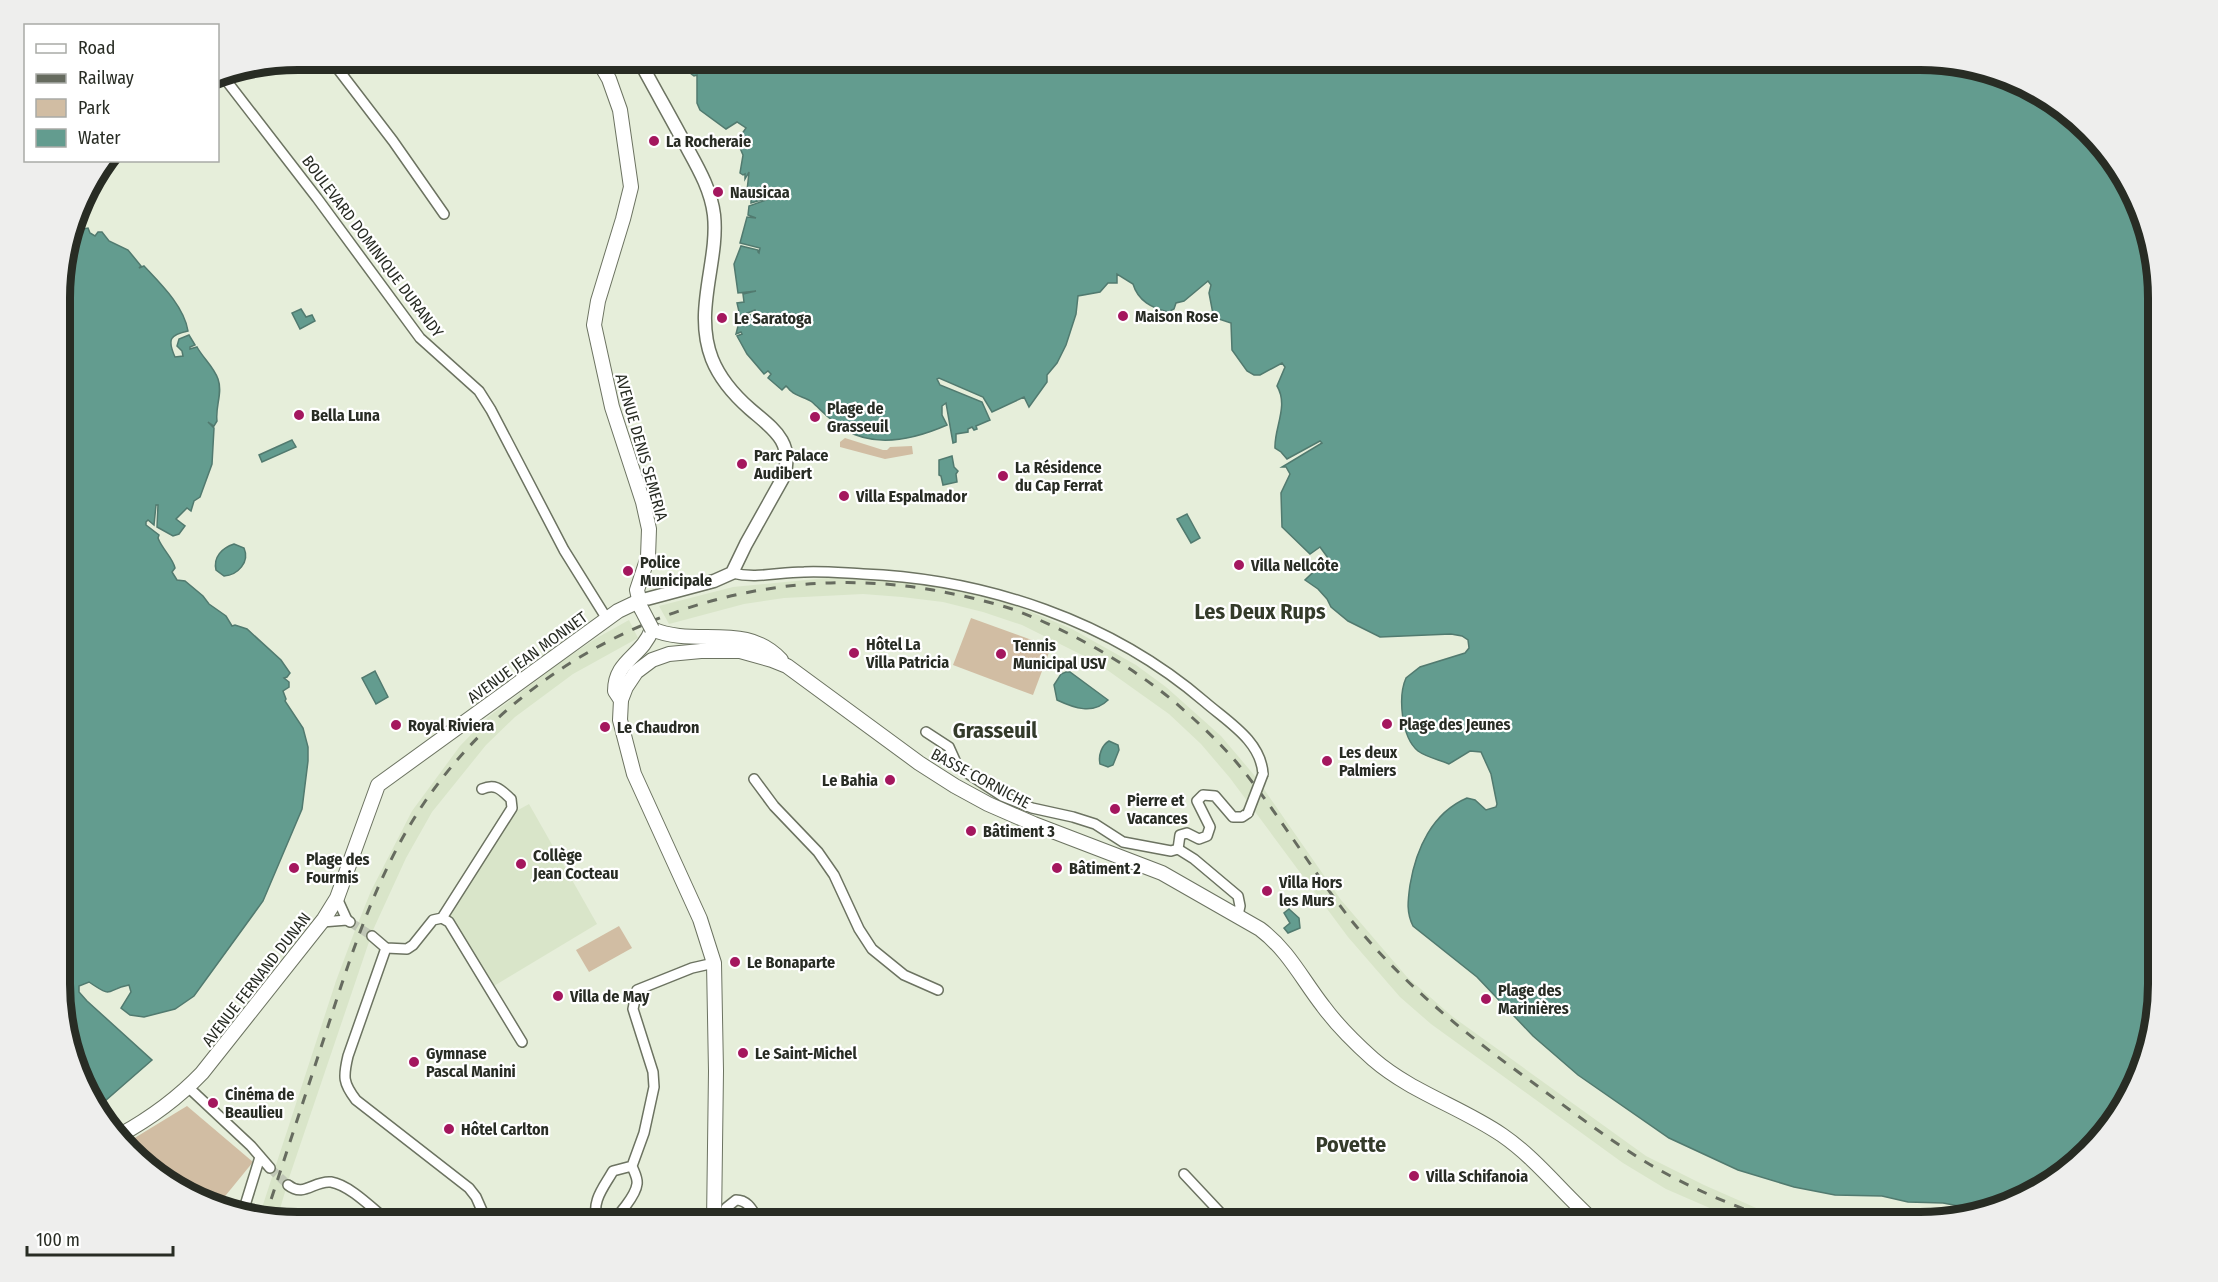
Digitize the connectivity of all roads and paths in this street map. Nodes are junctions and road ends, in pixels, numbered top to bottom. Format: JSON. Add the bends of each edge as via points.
{"nodes":[{"id":1,"x":339,"y":70,"type":"edge"},
{"id":2,"x":604,"y":70,"type":"edge"},
{"id":3,"x":644,"y":70,"type":"edge"},
{"id":4,"x":228,"y":82,"type":"edge"},
{"id":5,"x":444,"y":214,"type":"dead end"},
{"id":6,"x":732,"y":573,"type":"junction"},
{"id":7,"x":640,"y":605,"type":"junction"},
{"id":8,"x":607,"y":619,"type":"junction"},
{"id":9,"x":654,"y":633,"type":"junction"},
{"id":10,"x":732,"y":637,"type":"junction"},
{"id":11,"x":740,"y":651,"type":"junction"},
{"id":12,"x":787,"y":666,"type":"junction"},
{"id":13,"x":621,"y":700,"type":"junction"},
{"id":14,"x":926,"y":732,"type":"dead end"},
{"id":15,"x":754,"y":779,"type":"dead end"},
{"id":16,"x":378,"y":785,"type":"joint"},
{"id":17,"x":482,"y":789,"type":"dead end"},
{"id":18,"x":1178,"y":849,"type":"junction"},
{"id":19,"x":337,"y":898,"type":"junction"},
{"id":20,"x":1238,"y":915,"type":"junction"},
{"id":21,"x":442,"y":918,"type":"junction"},
{"id":22,"x":322,"y":922,"type":"junction"},
{"id":23,"x":372,"y":936,"type":"tunnel mouth"},
{"id":24,"x":386,"y":948,"type":"junction"},
{"id":25,"x":714,"y":963,"type":"junction"},
{"id":26,"x":938,"y":990,"type":"dead end"},
{"id":27,"x":522,"y":1042,"type":"dead end"},
{"id":28,"x":188,"y":1087,"type":"junction"},
{"id":29,"x":125,"y":1132,"type":"edge"},
{"id":30,"x":260,"y":1157,"type":"junction"},
{"id":31,"x":632,"y":1166,"type":"junction"},
{"id":32,"x":270,"y":1168,"type":"tunnel mouth"},
{"id":33,"x":1184,"y":1174,"type":"dead end"},
{"id":34,"x":288,"y":1185,"type":"tunnel mouth"},
{"id":35,"x":245,"y":1205,"type":"edge"},
{"id":36,"x":376,"y":1212,"type":"edge"},
{"id":37,"x":483,"y":1212,"type":"edge"},
{"id":38,"x":595,"y":1212,"type":"edge"},
{"id":39,"x":620,"y":1212,"type":"edge"},
{"id":40,"x":714,"y":1212,"type":"edge"},
{"id":41,"x":725,"y":1212,"type":"edge"},
{"id":42,"x":753,"y":1212,"type":"edge"},
{"id":43,"x":1220,"y":1212,"type":"edge"},
{"id":44,"x":1585,"y":1212,"type":"edge"}],
"edges":[{"from":1,"to":5,"type":"street"},
{"from":2,"to":7,"type":"main road","name":"AVENUE DENIS SEMERIA","via":[[620,110],[631,178],[630,197],[594,319],[612,407],[649,529],[648,557],[638,590]]},
{"from":3,"to":6,"type":"street","via":[[708,189],[714,214],[705,317],[709,348],[723,381],[777,432],[784,444],[784,476]]},
{"from":4,"to":8,"type":"street","name":"BOULEVARD DOMINIQUE DURANDY","via":[[420,338],[479,391],[564,550]]},
{"from":6,"to":7,"type":"street"},
{"from":6,"to":18,"type":"street","bridge":true,"via":[[748,577],[803,572],[907,576],[973,588],[1057,614],[1118,643],[1196,695],[1258,751],[1263,774],[1248,813],[1233,817],[1215,796],[1203,795],[1197,801],[1210,827],[1207,836],[1199,839],[1187,833],[1180,835]]},
{"from":7,"to":8,"type":"main road","name":"AVENUE JEAN MONNET","via":[[618,611]]},
{"from":7,"to":9,"type":"main road","bridge":true},
{"from":8,"to":16,"type":"main road","name":"AVENUE JEAN MONNET"},
{"from":9,"to":10,"type":"main road"},
{"from":9,"to":13,"type":"main road","via":[[619,673],[615,691]]},
{"from":10,"to":11,"type":"main road"},
{"from":10,"to":12,"type":"main road","via":[[759,643]]},
{"from":11,"to":12,"type":"main road","name":"BASSE CORNICHE"},
{"from":11,"to":13,"type":"main road","name":"BASSE CORNICHE","via":[[682,652],[652,660],[636,672]]},
{"from":12,"to":20,"type":"main road","name":"BASSE CORNICHE","via":[[919,764],[955,786],[1034,824],[1162,873]]},
{"from":13,"to":25,"type":"main road","via":[[620,720],[634,774],[700,919]]},
{"from":14,"to":18,"type":"street","via":[[949,747],[958,767],[1002,796],[1095,824],[1123,842]]},
{"from":15,"to":26,"type":"street","via":[[818,852],[872,949],[904,975]]},
{"from":16,"to":19,"type":"main road","name":"AVENUE FERNAND DUNAN"},
{"from":17,"to":21,"type":"street","via":[[498,787],[512,799],[512,808]]},
{"from":18,"to":20,"type":"street","via":[[1238,896]]},
{"from":19,"to":22,"type":"main road","name":"AVENUE FERNAND DUNAN"},
{"from":19,"to":22,"type":"street","via":[[348,921]]},
{"from":20,"to":44,"type":"main road","name":"BASSE CORNICHE","via":[[1271,937],[1336,1023],[1374,1060],[1504,1137]]},
{"from":21,"to":24,"type":"street","via":[[433,920],[406,950]]},
{"from":21,"to":27,"type":"street","via":[[449,922]]},
{"from":22,"to":28,"type":"main road","name":"AVENUE FERNAND DUNAN"},
{"from":23,"to":24,"type":"street"},
{"from":24,"to":37,"type":"street","via":[[348,1056],[346,1086],[356,1100],[469,1188]]},
{"from":25,"to":31,"type":"street","via":[[637,990],[633,1010],[654,1087]]},
{"from":25,"to":40,"type":"main road"},
{"from":28,"to":29,"type":"main road","name":"AVENUE FERNAND DUNAN"},
{"from":28,"to":30,"type":"street"},
{"from":30,"to":32,"type":"street"},
{"from":30,"to":35,"type":"street"},
{"from":31,"to":38,"type":"street","via":[[613,1171],[595,1202]]},
{"from":31,"to":39,"type":"street","via":[[637,1186]]},
{"from":33,"to":43,"type":"street"},
{"from":34,"to":36,"type":"street","via":[[300,1191],[330,1182],[344,1186]]},
{"from":41,"to":42,"type":"street","via":[[736,1200],[747,1203]]}]}
